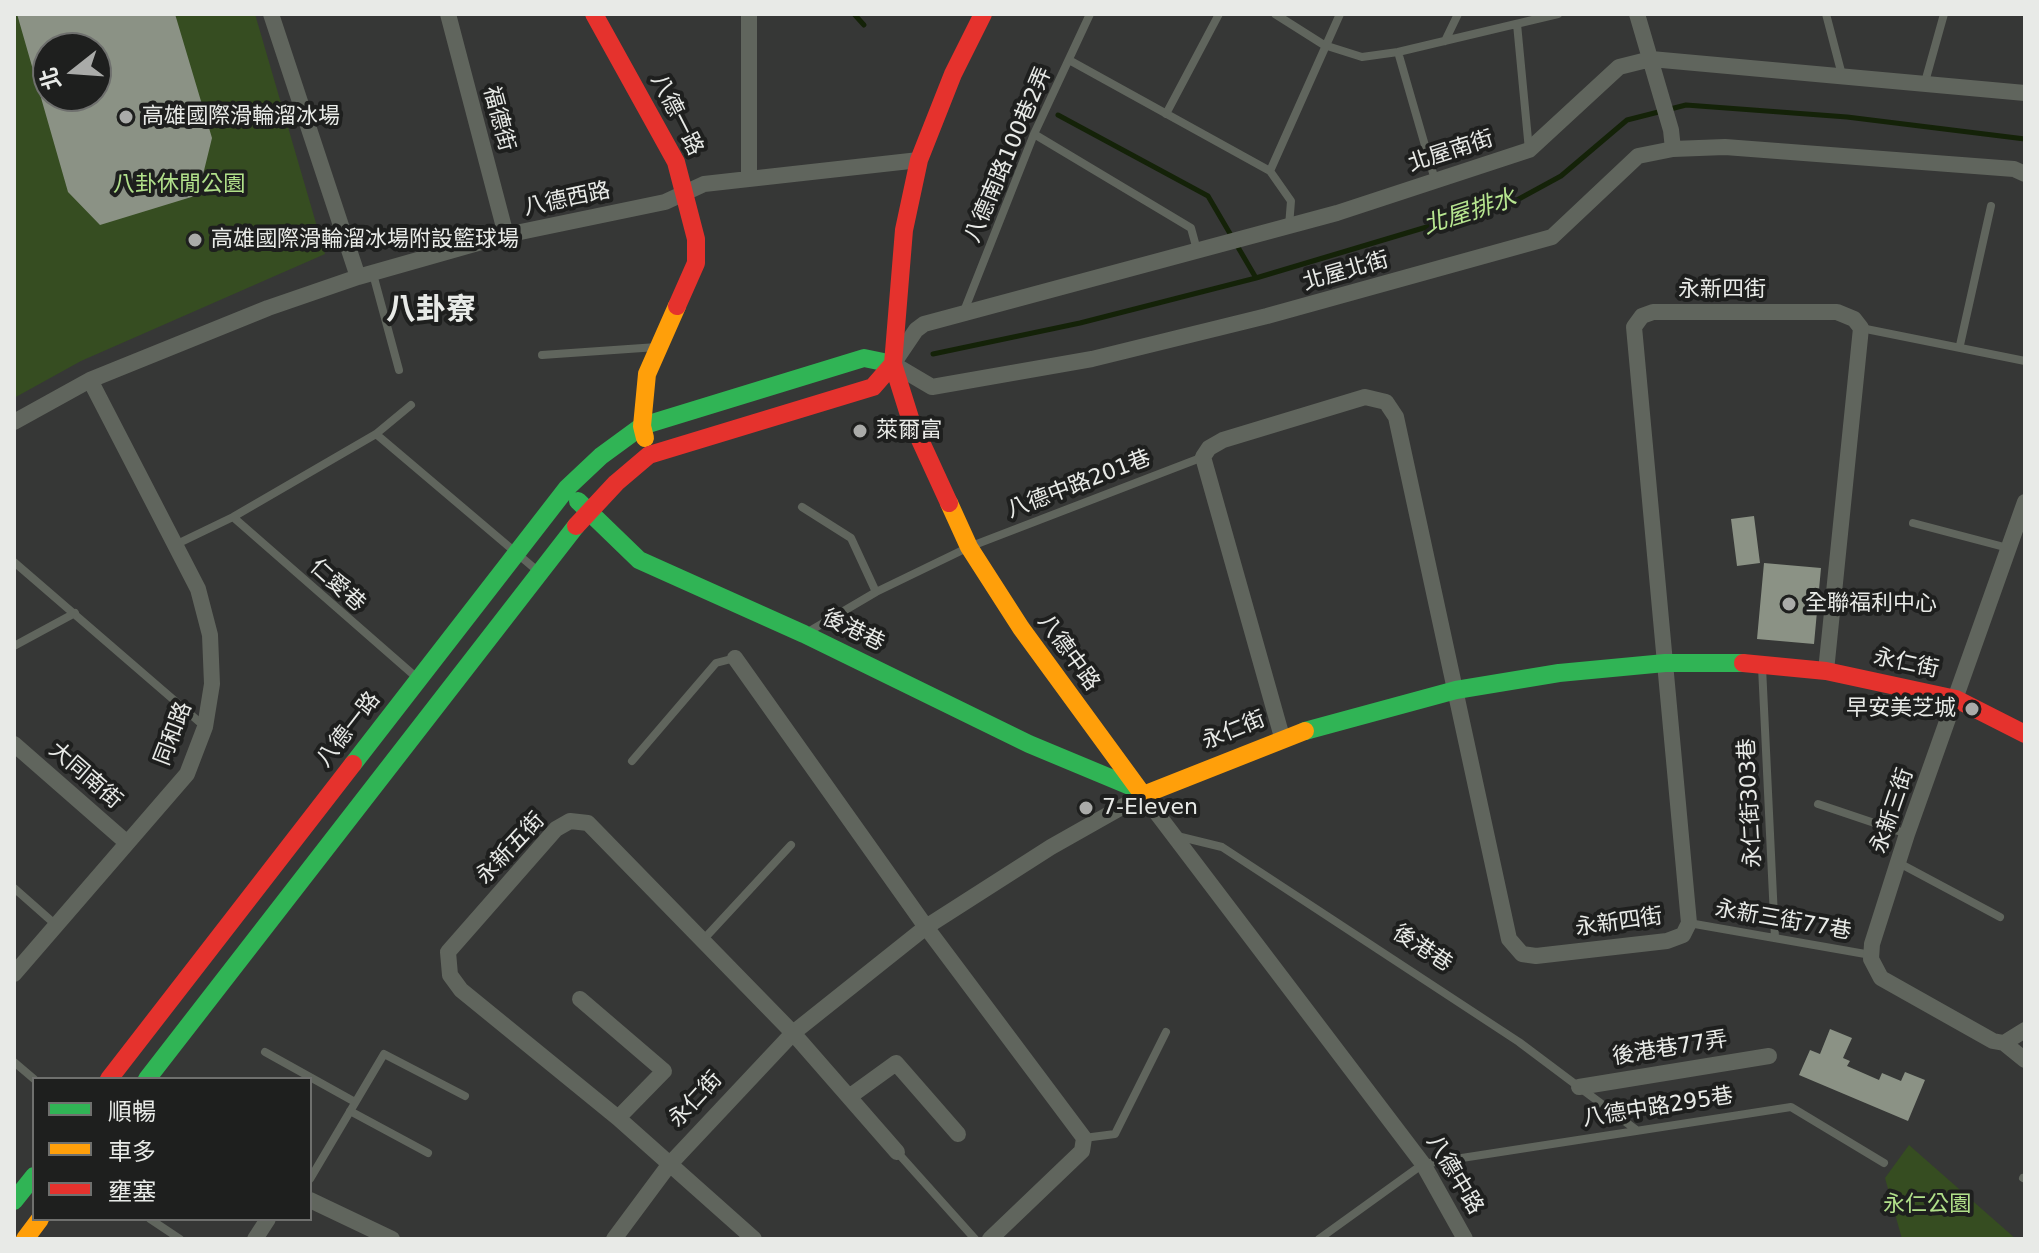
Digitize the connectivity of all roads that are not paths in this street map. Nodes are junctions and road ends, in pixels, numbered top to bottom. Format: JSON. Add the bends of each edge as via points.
{"nodes":[{"id":1,"x":271,"y":14,"type":"edge"},
{"id":2,"x":448,"y":14,"type":"edge"},
{"id":3,"x":594,"y":14,"type":"edge"},
{"id":4,"x":749,"y":14,"type":"edge"},
{"id":5,"x":983,"y":14,"type":"edge"},
{"id":6,"x":1090,"y":14,"type":"edge"},
{"id":7,"x":1219,"y":14,"type":"edge"},
{"id":8,"x":1275,"y":14,"type":"edge"},
{"id":9,"x":1340,"y":14,"type":"edge"},
{"id":10,"x":1458,"y":14,"type":"edge"},
{"id":11,"x":1558,"y":14,"type":"edge"},
{"id":12,"x":1637,"y":14,"type":"edge"},
{"id":13,"x":1826,"y":14,"type":"edge"},
{"id":14,"x":1944,"y":14,"type":"edge"},
{"id":15,"x":1517,"y":24,"type":"junction"},
{"id":16,"x":1445,"y":41,"type":"junction"},
{"id":17,"x":1324,"y":45,"type":"junction"},
{"id":18,"x":1398,"y":52,"type":"junction"},
{"id":19,"x":1651,"y":59,"type":"junction"},
{"id":20,"x":1069,"y":60,"type":"junction"},
{"id":21,"x":1842,"y":77,"type":"junction"},
{"id":22,"x":1925,"y":82,"type":"junction"},
{"id":23,"x":2025,"y":93,"type":"edge"},
{"id":24,"x":1166,"y":114,"type":"junction"},
{"id":25,"x":1034,"y":134,"type":"junction"},
{"id":26,"x":1673,"y":149,"type":"junction"},
{"id":27,"x":1529,"y":150,"type":"junction"},
{"id":28,"x":919,"y":160,"type":"junction"},
{"id":29,"x":1270,"y":171,"type":"junction"},
{"id":30,"x":2025,"y":174,"type":"edge"},
{"id":31,"x":749,"y":177,"type":"junction"},
{"id":32,"x":1435,"y":180,"type":"junction"},
{"id":33,"x":684,"y":190,"type":"junction"},
{"id":34,"x":1991,"y":206,"type":"dead end"},
{"id":35,"x":1289,"y":227,"type":"junction"},
{"id":36,"x":506,"y":235,"type":"junction"},
{"id":37,"x":1201,"y":250,"type":"junction"},
{"id":38,"x":366,"y":276,"type":"junction"},
{"id":39,"x":964,"y":311,"type":"junction"},
{"id":40,"x":1861,"y":328,"type":"junction"},
{"id":41,"x":1960,"y":345,"type":"junction"},
{"id":42,"x":659,"y":347,"type":"junction"},
{"id":43,"x":542,"y":355,"type":"dead end"},
{"id":44,"x":2025,"y":361,"type":"edge"},
{"id":45,"x":893,"y":364,"type":"junction"},
{"id":46,"x":399,"y":370,"type":"dead end"},
{"id":47,"x":90,"y":380,"type":"junction"},
{"id":48,"x":411,"y":405,"type":"dead end"},
{"id":49,"x":14,"y":422,"type":"edge"},
{"id":50,"x":642,"y":426,"type":"junction"},
{"id":51,"x":376,"y":434,"type":"junction"},
{"id":52,"x":649,"y":455,"type":"junction"},
{"id":53,"x":1203,"y":457,"type":"junction"},
{"id":54,"x":567,"y":488,"type":"junction"},
{"id":55,"x":2025,"y":502,"type":"edge"},
{"id":56,"x":802,"y":507,"type":"dead end"},
{"id":57,"x":588,"y":511,"type":"junction"},
{"id":58,"x":233,"y":517,"type":"junction"},
{"id":59,"x":1913,"y":523,"type":"dead end"},
{"id":60,"x":2020,"y":533,"type":"edge"},
{"id":61,"x":177,"y":544,"type":"junction"},
{"id":62,"x":969,"y":547,"type":"junction"},
{"id":63,"x":2009,"y":549,"type":"junction"},
{"id":64,"x":515,"y":555,"type":"junction"},
{"id":65,"x":14,"y":562,"type":"edge"},
{"id":66,"x":541,"y":574,"type":"junction"},
{"id":67,"x":876,"y":592,"type":"junction"},
{"id":68,"x":75,"y":613,"type":"junction"},
{"id":69,"x":804,"y":634,"type":"junction"},
{"id":70,"x":14,"y":646,"type":"edge"},
{"id":71,"x":735,"y":658,"type":"joint"},
{"id":72,"x":1665,"y":663,"type":"junction"},
{"id":73,"x":1762,"y":666,"type":"junction"},
{"id":74,"x":1826,"y":671,"type":"junction"},
{"id":75,"x":419,"y":679,"type":"junction"},
{"id":76,"x":1456,"y":690,"type":"junction"},
{"id":77,"x":1956,"y":699,"type":"junction"},
{"id":78,"x":205,"y":727,"type":"junction"},
{"id":79,"x":2025,"y":734,"type":"edge"},
{"id":80,"x":1282,"y":737,"type":"junction"},
{"id":81,"x":14,"y":744,"type":"edge"},
{"id":82,"x":632,"y":761,"type":"dead end"},
{"id":83,"x":1141,"y":792,"type":"junction"},
{"id":84,"x":1818,"y":804,"type":"dead end"},
{"id":85,"x":1169,"y":834,"type":"junction"},
{"id":86,"x":1907,"y":834,"type":"junction"},
{"id":87,"x":126,"y":842,"type":"junction"},
{"id":88,"x":791,"y":845,"type":"dead end"},
{"id":89,"x":1898,"y":862,"type":"junction"},
{"id":90,"x":14,"y":888,"type":"edge"},
{"id":91,"x":2000,"y":917,"type":"dead end"},
{"id":92,"x":1689,"y":923,"type":"junction"},
{"id":93,"x":57,"y":926,"type":"junction"},
{"id":94,"x":926,"y":927,"type":"junction"},
{"id":95,"x":1775,"y":938,"type":"junction"},
{"id":96,"x":703,"y":940,"type":"junction"},
{"id":97,"x":1871,"y":955,"type":"junction"},
{"id":98,"x":14,"y":974,"type":"edge"},
{"id":99,"x":580,"y":999,"type":"dead end"},
{"id":100,"x":2025,"y":1030,"type":"edge"},
{"id":101,"x":1166,"y":1032,"type":"dead end"},
{"id":102,"x":793,"y":1033,"type":"junction"},
{"id":103,"x":2004,"y":1043,"type":"junction"},
{"id":104,"x":265,"y":1052,"type":"dead end"},
{"id":105,"x":1769,"y":1056,"type":"dead end"},
{"id":106,"x":2025,"y":1060,"type":"edge"},
{"id":107,"x":14,"y":1062,"type":"edge"},
{"id":108,"x":32,"y":1077,"type":"edge"},
{"id":109,"x":111,"y":1077,"type":"edge"},
{"id":110,"x":149,"y":1077,"type":"edge"},
{"id":111,"x":310,"y":1077,"type":"edge"},
{"id":112,"x":312,"y":1078,"type":"edge"},
{"id":113,"x":1579,"y":1087,"type":"junction"},
{"id":114,"x":465,"y":1096,"type":"dead end"},
{"id":115,"x":849,"y":1097,"type":"junction"},
{"id":116,"x":355,"y":1102,"type":"junction"},
{"id":117,"x":350,"y":1111,"type":"junction"},
{"id":118,"x":618,"y":1118,"type":"junction"},
{"id":119,"x":1635,"y":1129,"type":"junction"},
{"id":120,"x":958,"y":1134,"type":"dead end"},
{"id":121,"x":1084,"y":1138,"type":"junction"},
{"id":122,"x":897,"y":1152,"type":"joint"},
{"id":123,"x":428,"y":1153,"type":"dead end"},
{"id":124,"x":1884,"y":1163,"type":"dead end"},
{"id":125,"x":1423,"y":1164,"type":"junction"},
{"id":126,"x":669,"y":1165,"type":"junction"},
{"id":127,"x":312,"y":1176,"type":"edge"},
{"id":128,"x":32,"y":1178,"type":"edge"},
{"id":129,"x":14,"y":1201,"type":"edge"},
{"id":130,"x":312,"y":1201,"type":"edge"},
{"id":131,"x":38,"y":1221,"type":"edge"},
{"id":132,"x":153,"y":1221,"type":"edge"},
{"id":133,"x":267,"y":1221,"type":"edge"},
{"id":134,"x":25,"y":1239,"type":"edge"},
{"id":135,"x":180,"y":1239,"type":"edge"},
{"id":136,"x":255,"y":1239,"type":"edge"},
{"id":137,"x":392,"y":1239,"type":"edge"},
{"id":138,"x":614,"y":1239,"type":"edge"},
{"id":139,"x":754,"y":1239,"type":"edge"},
{"id":140,"x":975,"y":1239,"type":"edge"},
{"id":141,"x":990,"y":1239,"type":"edge"},
{"id":142,"x":1319,"y":1239,"type":"edge"},
{"id":143,"x":1465,"y":1239,"type":"edge"}],
"edges":[{"from":1,"to":38,"type":"street"},
{"from":2,"to":36,"type":"street","name":"福德街"},
{"from":3,"to":33,"type":"street","name":"八德一路","via":[[676,162]]},
{"from":4,"to":31,"type":"street"},
{"from":5,"to":28,"type":"street","name":"八德中路"},
{"from":6,"to":20,"type":"lane","name":"八德南路100巷2弄"},
{"from":7,"to":24,"type":"lane"},
{"from":8,"to":17,"type":"lane"},
{"from":9,"to":17,"type":"lane"},
{"from":10,"to":16,"type":"lane"},
{"from":11,"to":15,"type":"lane"},
{"from":12,"to":19,"type":"street"},
{"from":13,"to":21,"type":"lane"},
{"from":14,"to":22,"type":"lane"},
{"from":15,"to":16,"type":"lane"},
{"from":15,"to":27,"type":"lane"},
{"from":16,"to":18,"type":"lane"},
{"from":17,"to":18,"type":"lane","via":[[1362,57]]},
{"from":17,"to":29,"type":"lane"},
{"from":18,"to":32,"type":"lane"},
{"from":19,"to":21,"type":"street","name":"北屋南街"},
{"from":19,"to":26,"type":"street"},
{"from":19,"to":27,"type":"street","name":"北屋南街","via":[[1619,67]]},
{"from":20,"to":24,"type":"lane"},
{"from":20,"to":25,"type":"lane","name":"八德南路100巷2弄"},
{"from":21,"to":22,"type":"street","name":"北屋南街"},
{"from":22,"to":23,"type":"street","name":"北屋南街"},
{"from":24,"to":29,"type":"lane"},
{"from":25,"to":37,"type":"lane","via":[[1191,228]]},
{"from":25,"to":39,"type":"lane","name":"八德南路100巷2弄"},
{"from":26,"to":30,"type":"street","name":"北屋北街","via":[[1740,148]]},
{"from":26,"to":45,"type":"street","name":"北屋北街","via":[[1638,156],[1552,237],[1267,316],[1092,359],[932,387]]},
{"from":27,"to":32,"type":"street","name":"北屋南街"},
{"from":28,"to":31,"type":"street","name":"八德西路"},
{"from":28,"to":45,"type":"street","name":"八德中路","via":[[904,230]]},
{"from":29,"to":35,"type":"lane","via":[[1291,201]]},
{"from":31,"to":33,"type":"street","name":"八德西路"},
{"from":32,"to":35,"type":"street","name":"北屋南街"},
{"from":33,"to":36,"type":"street","name":"八德西路","via":[[665,202]]},
{"from":33,"to":42,"type":"street","name":"八德一路","via":[[696,263]]},
{"from":34,"to":41,"type":"lane"},
{"from":35,"to":37,"type":"street","name":"北屋南街"},
{"from":36,"to":38,"type":"street","name":"八德西路"},
{"from":37,"to":39,"type":"street","name":"北屋南街"},
{"from":38,"to":46,"type":"lane"},
{"from":38,"to":47,"type":"street","name":"八德西路","via":[[268,308]]},
{"from":39,"to":45,"type":"street","name":"北屋南街","via":[[916,330]]},
{"from":40,"to":41,"type":"lane"},
{"from":40,"to":72,"type":"street","name":"永新四街","via":[[1837,312],[1653,312],[1634,327]]},
{"from":40,"to":74,"type":"street"},
{"from":41,"to":44,"type":"lane"},
{"from":42,"to":43,"type":"lane"},
{"from":42,"to":50,"type":"street","name":"八德一路","via":[[647,374]]},
{"from":45,"to":50,"type":"street","name":"八德一路","via":[[864,358]]},
{"from":45,"to":52,"type":"street","via":[[873,387]]},
{"from":45,"to":62,"type":"street","name":"八德中路","via":[[910,418]]},
{"from":47,"to":49,"type":"street","name":"八德西路"},
{"from":47,"to":61,"type":"street","name":"同和路"},
{"from":48,"to":51,"type":"lane"},
{"from":50,"to":52,"type":"street","name":"八德一路"},
{"from":50,"to":54,"type":"street","name":"八德一路"},
{"from":51,"to":58,"type":"lane"},
{"from":51,"to":64,"type":"lane"},
{"from":52,"to":57,"type":"street"},
{"from":53,"to":62,"type":"lane","name":"八德中路201巷"},
{"from":53,"to":76,"type":"street","name":"永新四街","via":[[1223,440],[1351,401],[1365,397],[1386,402],[1396,417]]},
{"from":53,"to":80,"type":"street"},
{"from":54,"to":57,"type":"street","name":"後港巷"},
{"from":54,"to":64,"type":"street","name":"八德一路"},
{"from":55,"to":60,"type":"street","name":"永新三街"},
{"from":56,"to":67,"type":"lane","via":[[851,538]]},
{"from":57,"to":66,"type":"street"},
{"from":57,"to":69,"type":"street","name":"後港巷","via":[[639,560]]},
{"from":58,"to":61,"type":"lane"},
{"from":58,"to":75,"type":"lane","name":"仁愛巷"},
{"from":59,"to":63,"type":"lane"},
{"from":60,"to":63,"type":"street","name":"永新三街"},
{"from":61,"to":78,"type":"street","name":"同和路","via":[[198,589],[210,635],[212,684]]},
{"from":62,"to":67,"type":"lane","name":"八德中路201巷"},
{"from":62,"to":83,"type":"street","name":"八德中路"},
{"from":63,"to":77,"type":"street","name":"永新三街"},
{"from":64,"to":66,"type":"lane"},
{"from":64,"to":75,"type":"street","name":"八德一路"},
{"from":65,"to":68,"type":"lane"},
{"from":66,"to":110,"type":"street"},
{"from":67,"to":69,"type":"lane","name":"八德中路201巷"},
{"from":68,"to":70,"type":"lane"},
{"from":68,"to":78,"type":"lane"},
{"from":69,"to":83,"type":"street","name":"後港巷","via":[[1029,744]]},
{"from":71,"to":82,"type":"lane","via":[[716,663]]},
{"from":71,"to":94,"type":"street"},
{"from":72,"to":73,"type":"street","name":"永仁街"},
{"from":72,"to":76,"type":"street","name":"永仁街"},
{"from":72,"to":92,"type":"street","name":"永新四街"},
{"from":73,"to":74,"type":"street","name":"永仁街"},
{"from":73,"to":95,"type":"lane","name":"永仁街303巷"},
{"from":74,"to":77,"type":"street","name":"永仁街"},
{"from":75,"to":109,"type":"street","name":"八德一路"},
{"from":76,"to":80,"type":"street","name":"永仁街"},
{"from":76,"to":92,"type":"street","name":"永新四街","via":[[1509,939],[1522,954],[1667,941],[1683,935]]},
{"from":77,"to":79,"type":"street","name":"永仁街"},
{"from":77,"to":86,"type":"street","name":"永新三街"},
{"from":78,"to":87,"type":"street","name":"同和路","via":[[187,774]]},
{"from":80,"to":83,"type":"street","name":"永仁街"},
{"from":81,"to":87,"type":"street","name":"大同南街"},
{"from":83,"to":85,"type":"street","name":"八德中路"},
{"from":83,"to":94,"type":"street","name":"永仁街"},
{"from":84,"to":86,"type":"lane"},
{"from":85,"to":113,"type":"lane","name":"後港巷","via":[[1222,847]]},
{"from":85,"to":125,"type":"street","name":"八德中路","via":[[1285,978]]},
{"from":86,"to":89,"type":"street","name":"永新三街"},
{"from":87,"to":93,"type":"street","name":"同和路"},
{"from":88,"to":96,"type":"lane"},
{"from":89,"to":91,"type":"lane"},
{"from":89,"to":97,"type":"street","name":"永新三街"},
{"from":90,"to":93,"type":"lane"},
{"from":92,"to":95,"type":"lane","name":"永新三街77巷"},
{"from":93,"to":98,"type":"street","name":"同和路"},
{"from":94,"to":102,"type":"street","name":"永仁街"},
{"from":94,"to":121,"type":"street"},
{"from":95,"to":97,"type":"lane","name":"永新三街77巷"},
{"from":96,"to":102,"type":"street","name":"永新五街"},
{"from":96,"to":118,"type":"street","name":"永新五街","via":[[588,823],[570,821],[556,829],[448,952],[450,975],[461,990]]},
{"from":97,"to":103,"type":"street","via":[[1881,978]]},
{"from":99,"to":118,"type":"street","via":[[664,1071]]},
{"from":100,"to":103,"type":"street"},
{"from":101,"to":121,"type":"lane","via":[[1115,1134]]},
{"from":102,"to":115,"type":"street","name":"永新五街"},
{"from":102,"to":126,"type":"street","name":"永仁街"},
{"from":103,"to":106,"type":"street"},
{"from":104,"to":111,"type":"lane"},
{"from":105,"to":113,"type":"street","name":"後港巷77弄"},
{"from":107,"to":108,"type":"lane"},
{"from":112,"to":116,"type":"lane"},
{"from":113,"to":119,"type":"lane","name":"後港巷"},
{"from":114,"to":116,"type":"lane","via":[[384,1054]]},
{"from":115,"to":120,"type":"street","via":[[896,1063]]},
{"from":115,"to":122,"type":"street","name":"永新五街"},
{"from":116,"to":117,"type":"lane"},
{"from":117,"to":123,"type":"lane"},
{"from":117,"to":127,"type":"lane"},
{"from":118,"to":126,"type":"street","name":"永新五街"},
{"from":119,"to":124,"type":"lane","name":"八德中路295巷","via":[[1791,1107]]},
{"from":119,"to":125,"type":"lane","name":"八德中路295巷"},
{"from":121,"to":141,"type":"street","via":[[1082,1151]]},
{"from":122,"to":140,"type":"lane"},
{"from":125,"to":142,"type":"lane"},
{"from":125,"to":143,"type":"street","name":"八德中路"},
{"from":126,"to":138,"type":"street","name":"永仁街"},
{"from":126,"to":139,"type":"street","name":"永新五街"},
{"from":128,"to":129,"type":"street"},
{"from":130,"to":137,"type":"street"},
{"from":131,"to":134,"type":"street"},
{"from":132,"to":135,"type":"lane"},
{"from":133,"to":136,"type":"street"}]}
